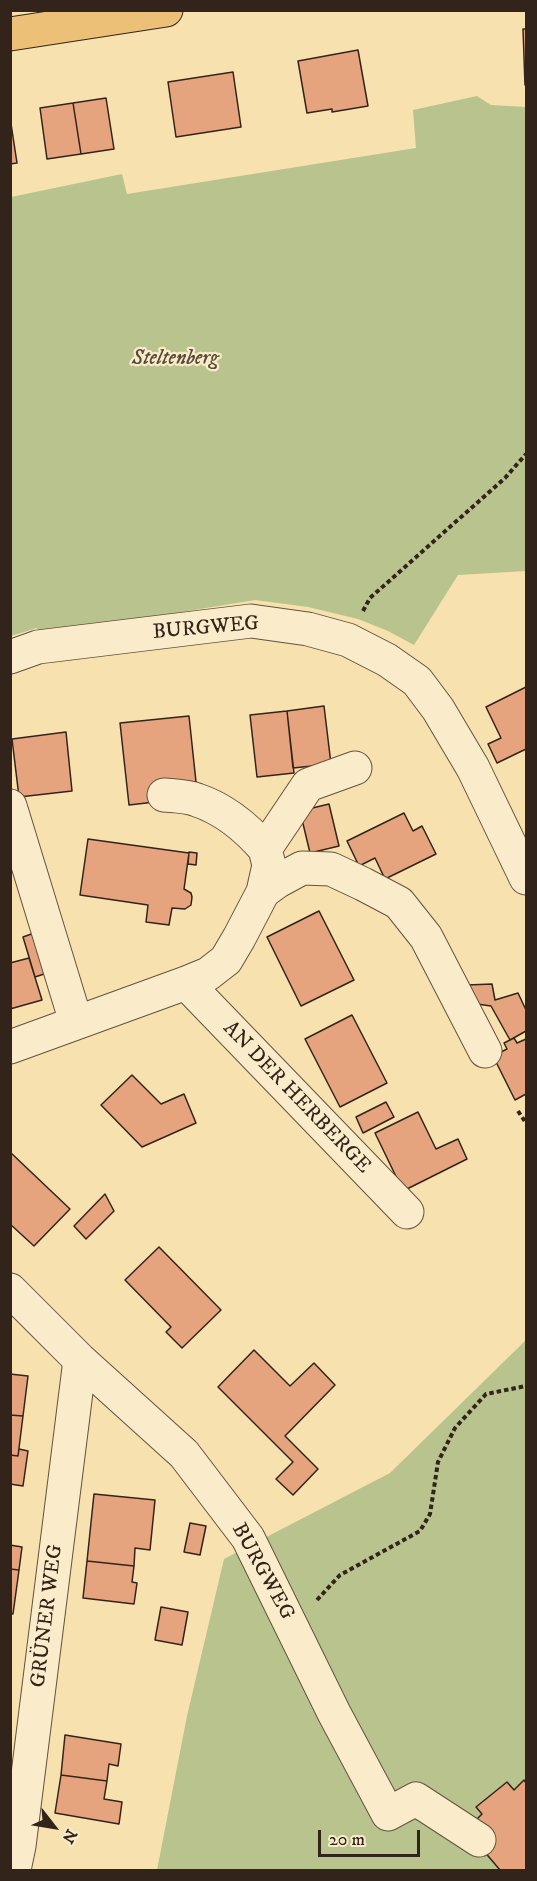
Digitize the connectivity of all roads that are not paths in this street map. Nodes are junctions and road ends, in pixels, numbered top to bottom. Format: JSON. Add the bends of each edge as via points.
{"nodes":[{"id":1,"x":166,"y":10,"type":"edge"},
{"id":2,"x":10,"y":34,"type":"edge"},
{"id":3,"x":10,"y":657,"type":"edge"},
{"id":4,"x":355,"y":768,"type":"dead end"},
{"id":5,"x":164,"y":795,"type":"dead end"},
{"id":6,"x":10,"y":806,"type":"edge"},
{"id":7,"x":265,"y":849,"type":"junction"},
{"id":8,"x":526,"y":878,"type":"edge"},
{"id":9,"x":263,"y":892,"type":"junction"},
{"id":10,"x":186,"y":983,"type":"junction"},
{"id":11,"x":76,"y":1022,"type":"junction"},
{"id":12,"x":10,"y":1047,"type":"edge"},
{"id":13,"x":485,"y":1051,"type":"dead end"},
{"id":14,"x":407,"y":1212,"type":"dead end"},
{"id":15,"x":10,"y":1290,"type":"edge"},
{"id":16,"x":80,"y":1360,"type":"junction"},
{"id":17,"x":479,"y":1840,"type":"dead end"},
{"id":18,"x":14,"y":1870,"type":"edge"}],
"edges":[{"from":1,"to":2,"type":"main road"},
{"from":3,"to":8,"type":"street","name":"BURGWEG","via":[[38,647],[251,621],[308,629],[348,640],[417,681],[438,709],[473,768]]},
{"from":4,"to":7,"type":"street","via":[[308,785]]},
{"from":5,"to":7,"type":"street","via":[[195,799],[226,813],[249,830]]},
{"from":6,"to":11,"type":"street"},
{"from":7,"to":9,"type":"street","via":[[269,865]]},
{"from":9,"to":10,"type":"street","via":[[226,960],[208,974]]},
{"from":9,"to":13,"type":"street","via":[[302,868],[331,869],[399,903],[426,937]]},
{"from":10,"to":11,"type":"street"},
{"from":10,"to":14,"type":"street","name":"AN DER HERBERGE"},
{"from":11,"to":12,"type":"street"},
{"from":15,"to":16,"type":"street","name":"BURGWEG"},
{"from":16,"to":17,"type":"street","name":"BURGWEG","via":[[184,1454],[248,1538],[333,1713],[388,1814],[416,1799]]},
{"from":16,"to":18,"type":"street","name":"GRÜNER WEG"}]}
